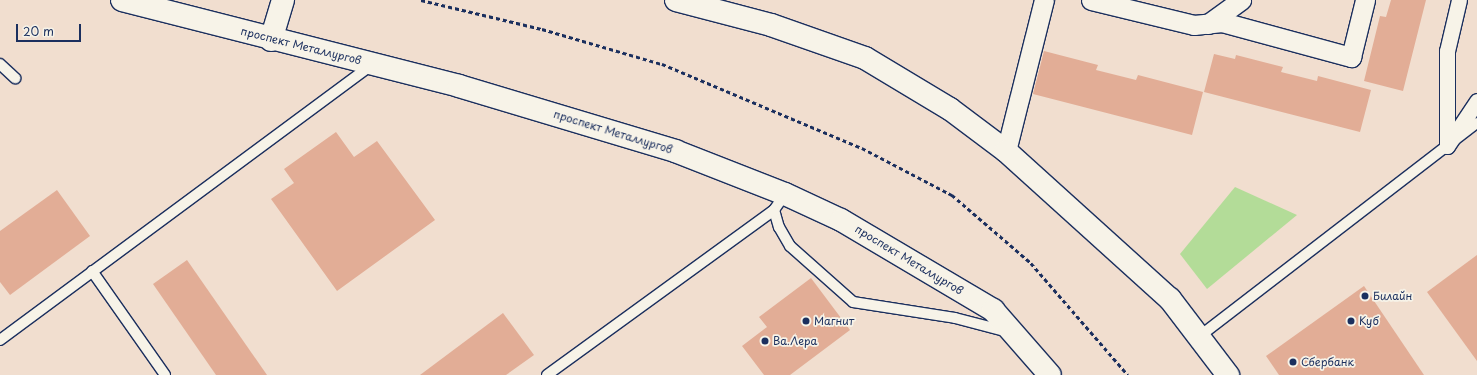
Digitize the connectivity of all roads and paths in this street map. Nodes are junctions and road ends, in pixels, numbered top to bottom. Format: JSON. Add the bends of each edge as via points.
{"nodes":[{"id":1,"x":122,"y":0,"type":"edge"},
{"id":2,"x":283,"y":0,"type":"edge"},
{"id":3,"x":420,"y":0,"type":"edge"},
{"id":4,"x":676,"y":0,"type":"edge"},
{"id":5,"x":1044,"y":0,"type":"edge"},
{"id":6,"x":1091,"y":0,"type":"edge"},
{"id":7,"x":1241,"y":0,"type":"edge"},
{"id":8,"x":1365,"y":0,"type":"edge"},
{"id":9,"x":1459,"y":0,"type":"edge"},
{"id":10,"x":1208,"y":24,"type":"junction"},
{"id":11,"x":271,"y":40,"type":"junction"},
{"id":12,"x":0,"y":64,"type":"edge"},
{"id":13,"x":374,"y":64,"type":"junction"},
{"id":14,"x":15,"y":78,"type":"dead end"},
{"id":15,"x":1477,"y":101,"type":"edge"},
{"id":16,"x":1477,"y":123,"type":"edge"},
{"id":17,"x":1447,"y":146,"type":"junction"},
{"id":18,"x":1006,"y":151,"type":"junction"},
{"id":19,"x":780,"y":202,"type":"junction"},
{"id":20,"x":92,"y":270,"type":"junction"},
{"id":21,"x":1014,"y":333,"type":"junction"},
{"id":22,"x":1200,"y":336,"type":"junction"},
{"id":23,"x":0,"y":340,"type":"edge"},
{"id":24,"x":165,"y":375,"type":"edge"},
{"id":25,"x":547,"y":375,"type":"edge"},
{"id":26,"x":1050,"y":375,"type":"edge"},
{"id":27,"x":1128,"y":375,"type":"edge"},
{"id":28,"x":1228,"y":375,"type":"edge"}],
"edges":[{"from":1,"to":11,"type":"street","name":"проспект Металлургов"},
{"from":2,"to":11,"type":"street"},
{"from":3,"to":27,"type":"path","via":[[542,29],[662,64],[862,148],[952,195],[1031,263]]},
{"from":4,"to":18,"type":"street","via":[[771,25],[865,58],[950,109]]},
{"from":5,"to":18,"type":"street"},
{"from":6,"to":10,"type":"street","via":[[1194,25]]},
{"from":7,"to":10,"type":"street"},
{"from":8,"to":10,"type":"street","via":[[1351,57],[1222,22]]},
{"from":9,"to":17,"type":"street","via":[[1447,51]]},
{"from":11,"to":13,"type":"street","name":"проспект Металлургов"},
{"from":12,"to":14,"type":"lane"},
{"from":13,"to":19,"type":"street","name":"проспект Металлургов","via":[[675,150]]},
{"from":13,"to":20,"type":"lane"},
{"from":15,"to":17,"type":"street"},
{"from":16,"to":17,"type":"lane"},
{"from":17,"to":22,"type":"lane"},
{"from":18,"to":22,"type":"street","via":[[1170,299]]},
{"from":19,"to":21,"type":"street","name":"проспект Металлургов","via":[[841,220],[993,310]]},
{"from":19,"to":21,"type":"lane","via":[[778,228],[790,246],[853,302],[955,318]]},
{"from":19,"to":25,"type":"lane"},
{"from":20,"to":23,"type":"lane"},
{"from":20,"to":24,"type":"lane"},
{"from":21,"to":26,"type":"street","name":"проспект Металлургов"},
{"from":22,"to":28,"type":"street"}]}
